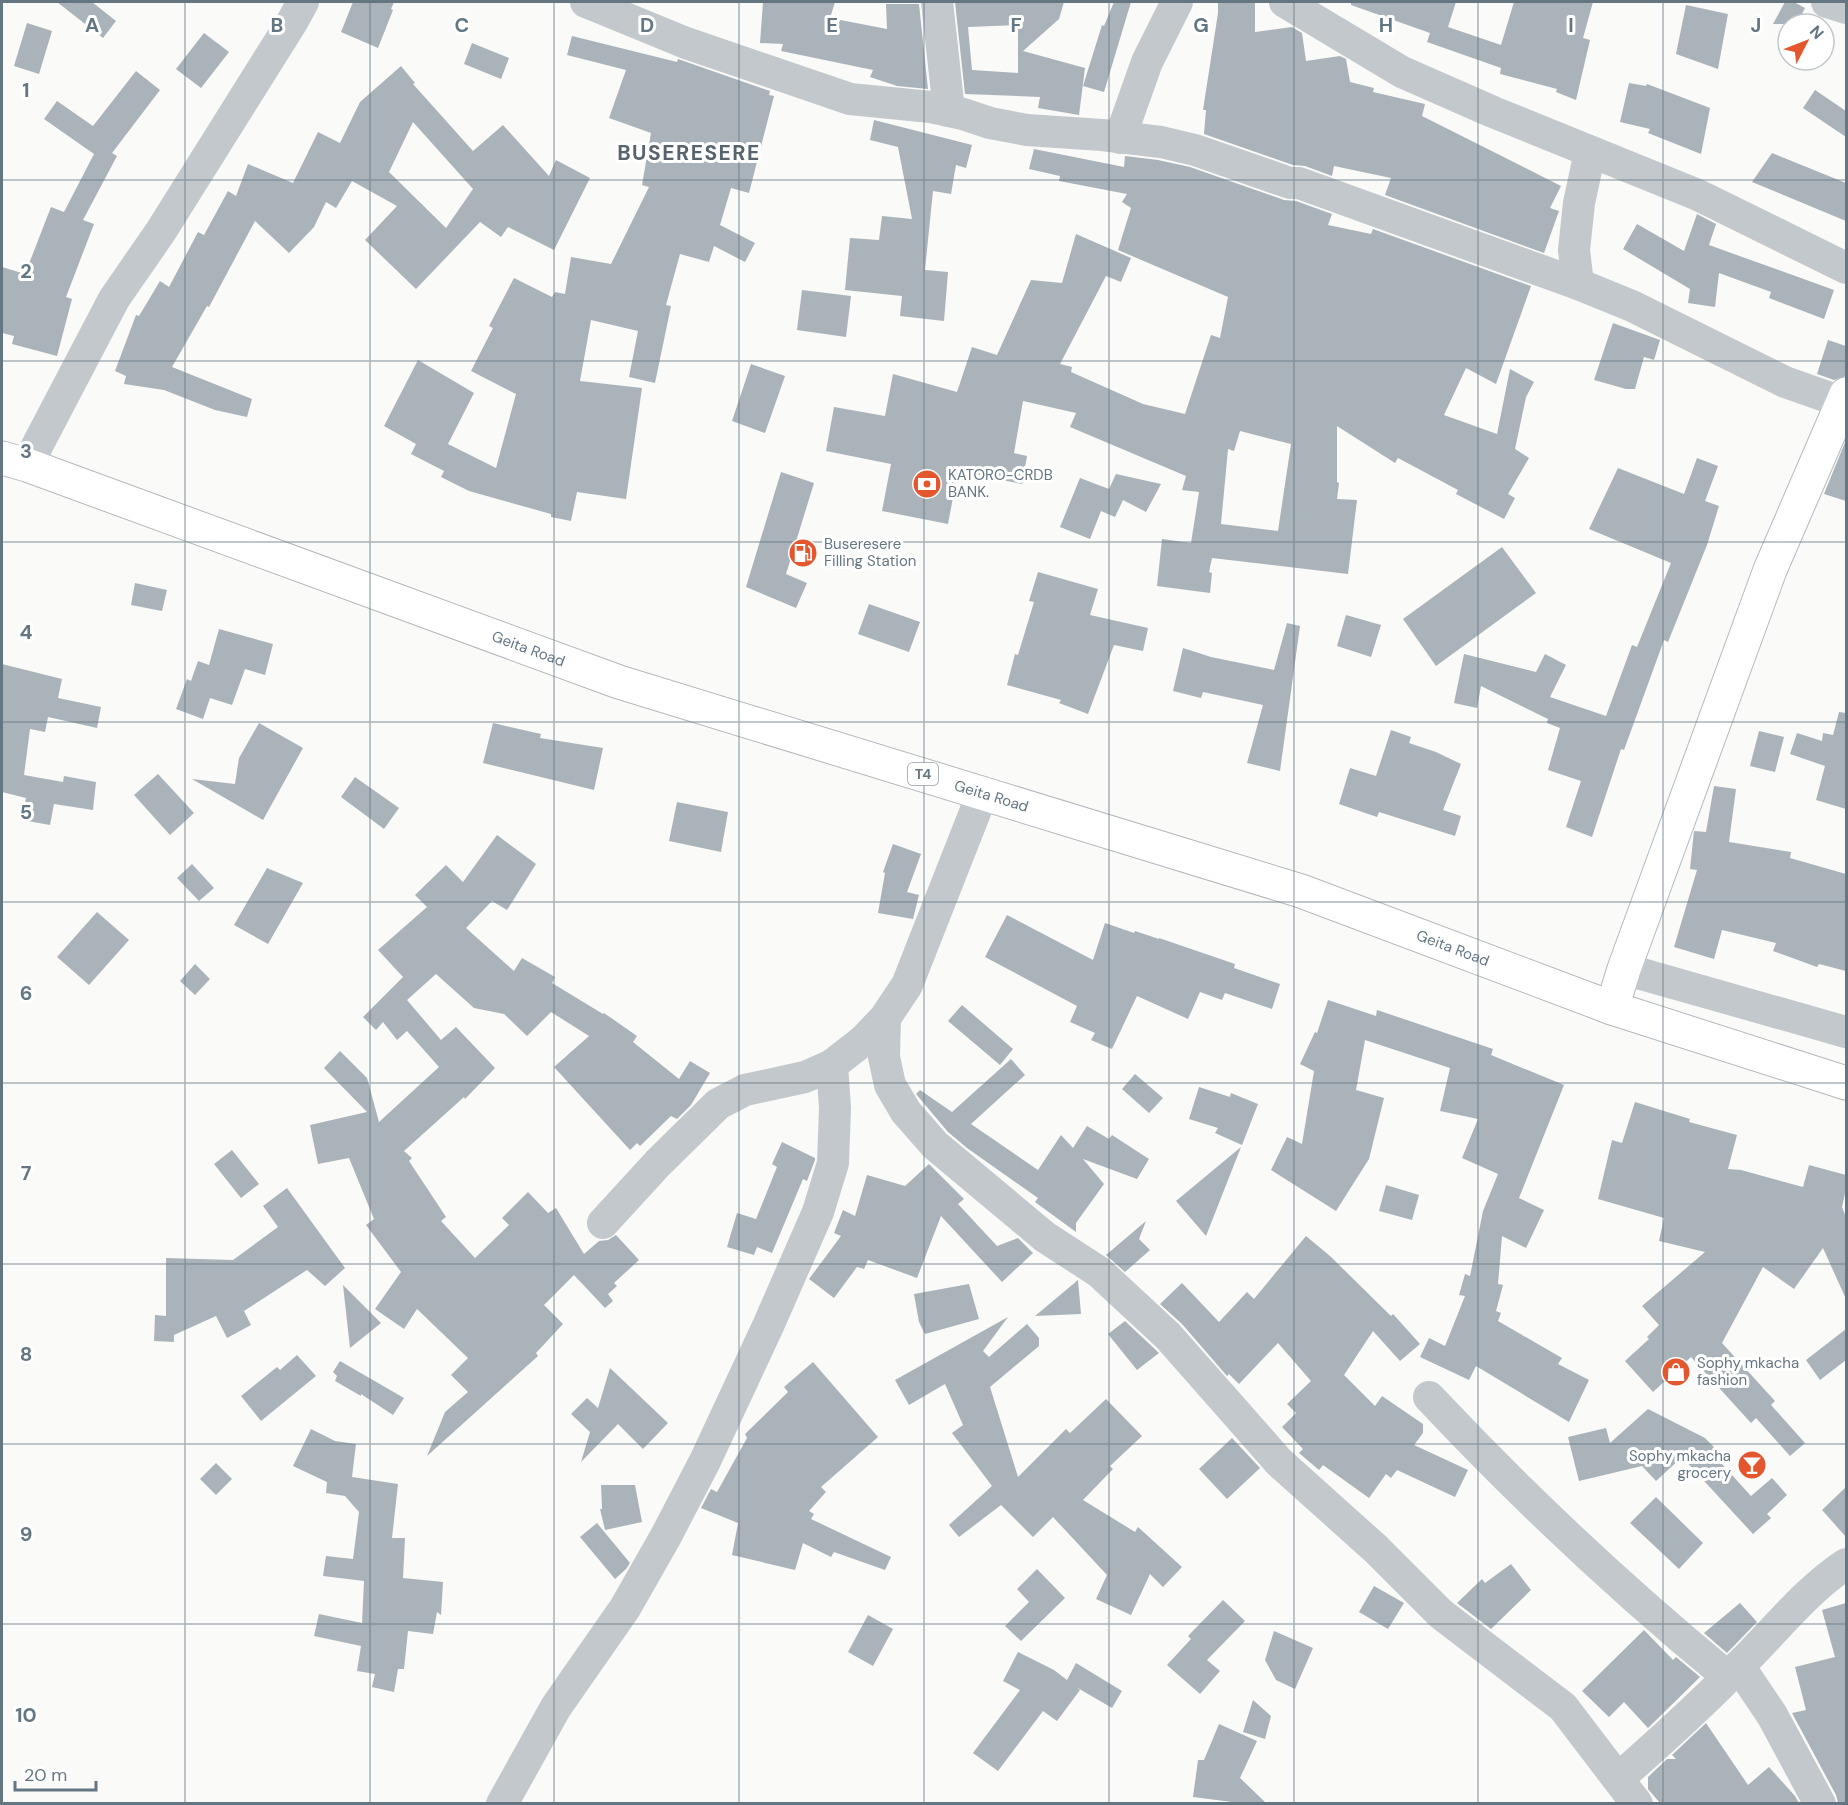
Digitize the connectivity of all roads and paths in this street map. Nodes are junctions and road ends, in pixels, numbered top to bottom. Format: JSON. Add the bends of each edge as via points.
{"nodes":[{"id":1,"x":303,"y":2,"type":"edge"},
{"id":2,"x":586,"y":2,"type":"edge"},
{"id":3,"x":937,"y":2,"type":"edge"},
{"id":4,"x":1177,"y":2,"type":"edge"},
{"id":5,"x":1285,"y":2,"type":"edge"},
{"id":6,"x":1827,"y":2,"type":"edge"},
{"id":7,"x":1846,"y":8,"type":"edge"},
{"id":8,"x":949,"y":111,"type":"junction"},
{"id":9,"x":1120,"y":138,"type":"junction"},
{"id":10,"x":1590,"y":152,"type":"junction"},
{"id":11,"x":1846,"y":268,"type":"edge"},
{"id":12,"x":1578,"y":284,"type":"junction"},
{"id":13,"x":1844,"y":398,"type":"edge"},
{"id":14,"x":14,"y":461,"type":"edge"},
{"id":15,"x":983,"y":792,"type":"junction"},
{"id":16,"x":1623,"y":969,"type":"junction"},
{"id":17,"x":1612,"y":1008,"type":"junction"},
{"id":18,"x":885,"y":1018,"type":"junction"},
{"id":19,"x":1846,"y":1032,"type":"edge"},
{"id":20,"x":832,"y":1065,"type":"junction"},
{"id":21,"x":1846,"y":1083,"type":"edge"},
{"id":22,"x":603,"y":1222,"type":"dead end"},
{"id":23,"x":1429,"y":1397,"type":"dead end"},
{"id":24,"x":1846,"y":1564,"type":"edge"},
{"id":25,"x":1734,"y":1672,"type":"junction"},
{"id":26,"x":1619,"y":1778,"type":"junction"},
{"id":27,"x":502,"y":1803,"type":"edge"},
{"id":28,"x":1637,"y":1803,"type":"edge"},
{"id":29,"x":1820,"y":1803,"type":"edge"}],
"edges":[{"from":1,"to":14,"type":"street"},
{"from":2,"to":8,"type":"street","via":[[686,43],[850,99]]},
{"from":3,"to":8,"type":"street"},
{"from":4,"to":9,"type":"street","via":[[1148,62]]},
{"from":5,"to":10,"type":"street","via":[[1402,72]]},
{"from":6,"to":7,"type":"street"},
{"from":8,"to":9,"type":"street","via":[[1027,130]]},
{"from":9,"to":12,"type":"street","via":[[1194,150],[1299,183]]},
{"from":10,"to":11,"type":"street","via":[[1698,195]]},
{"from":10,"to":12,"type":"street","via":[[1574,250]]},
{"from":12,"to":13,"type":"street","via":[[1632,306],[1785,382]]},
{"from":13,"to":16,"type":"main road","via":[[1770,570]]},
{"from":14,"to":15,"type":"main road","name":"Geita Road","number":"T4","via":[[619,682]]},
{"from":15,"to":17,"type":"main road","name":"Geita Road","number":"T4","via":[[1301,891]]},
{"from":15,"to":18,"type":"street","via":[[907,985]]},
{"from":16,"to":17,"type":"main road"},
{"from":16,"to":19,"type":"street"},
{"from":17,"to":21,"type":"main road","name":"Geita Road","number":"T4"},
{"from":18,"to":20,"type":"street","via":[[864,1041]]},
{"from":18,"to":26,"type":"street","via":[[884,1057],[890,1085],[906,1112],[935,1145],[1045,1237],[1099,1272],[1168,1336],[1279,1462],[1441,1614],[1563,1707]]},
{"from":20,"to":22,"type":"street","via":[[805,1077],[745,1090],[718,1104]]},
{"from":20,"to":27,"type":"street","via":[[833,1163],[818,1212],[768,1326],[660,1546],[625,1608],[556,1707]]},
{"from":23,"to":25,"type":"street","via":[[1557,1528],[1659,1620]]},
{"from":24,"to":25,"type":"street","via":[[1795,1607]]},
{"from":25,"to":26,"type":"street"},
{"from":25,"to":29,"type":"street","via":[[1772,1715]]},
{"from":26,"to":28,"type":"street"}]}
